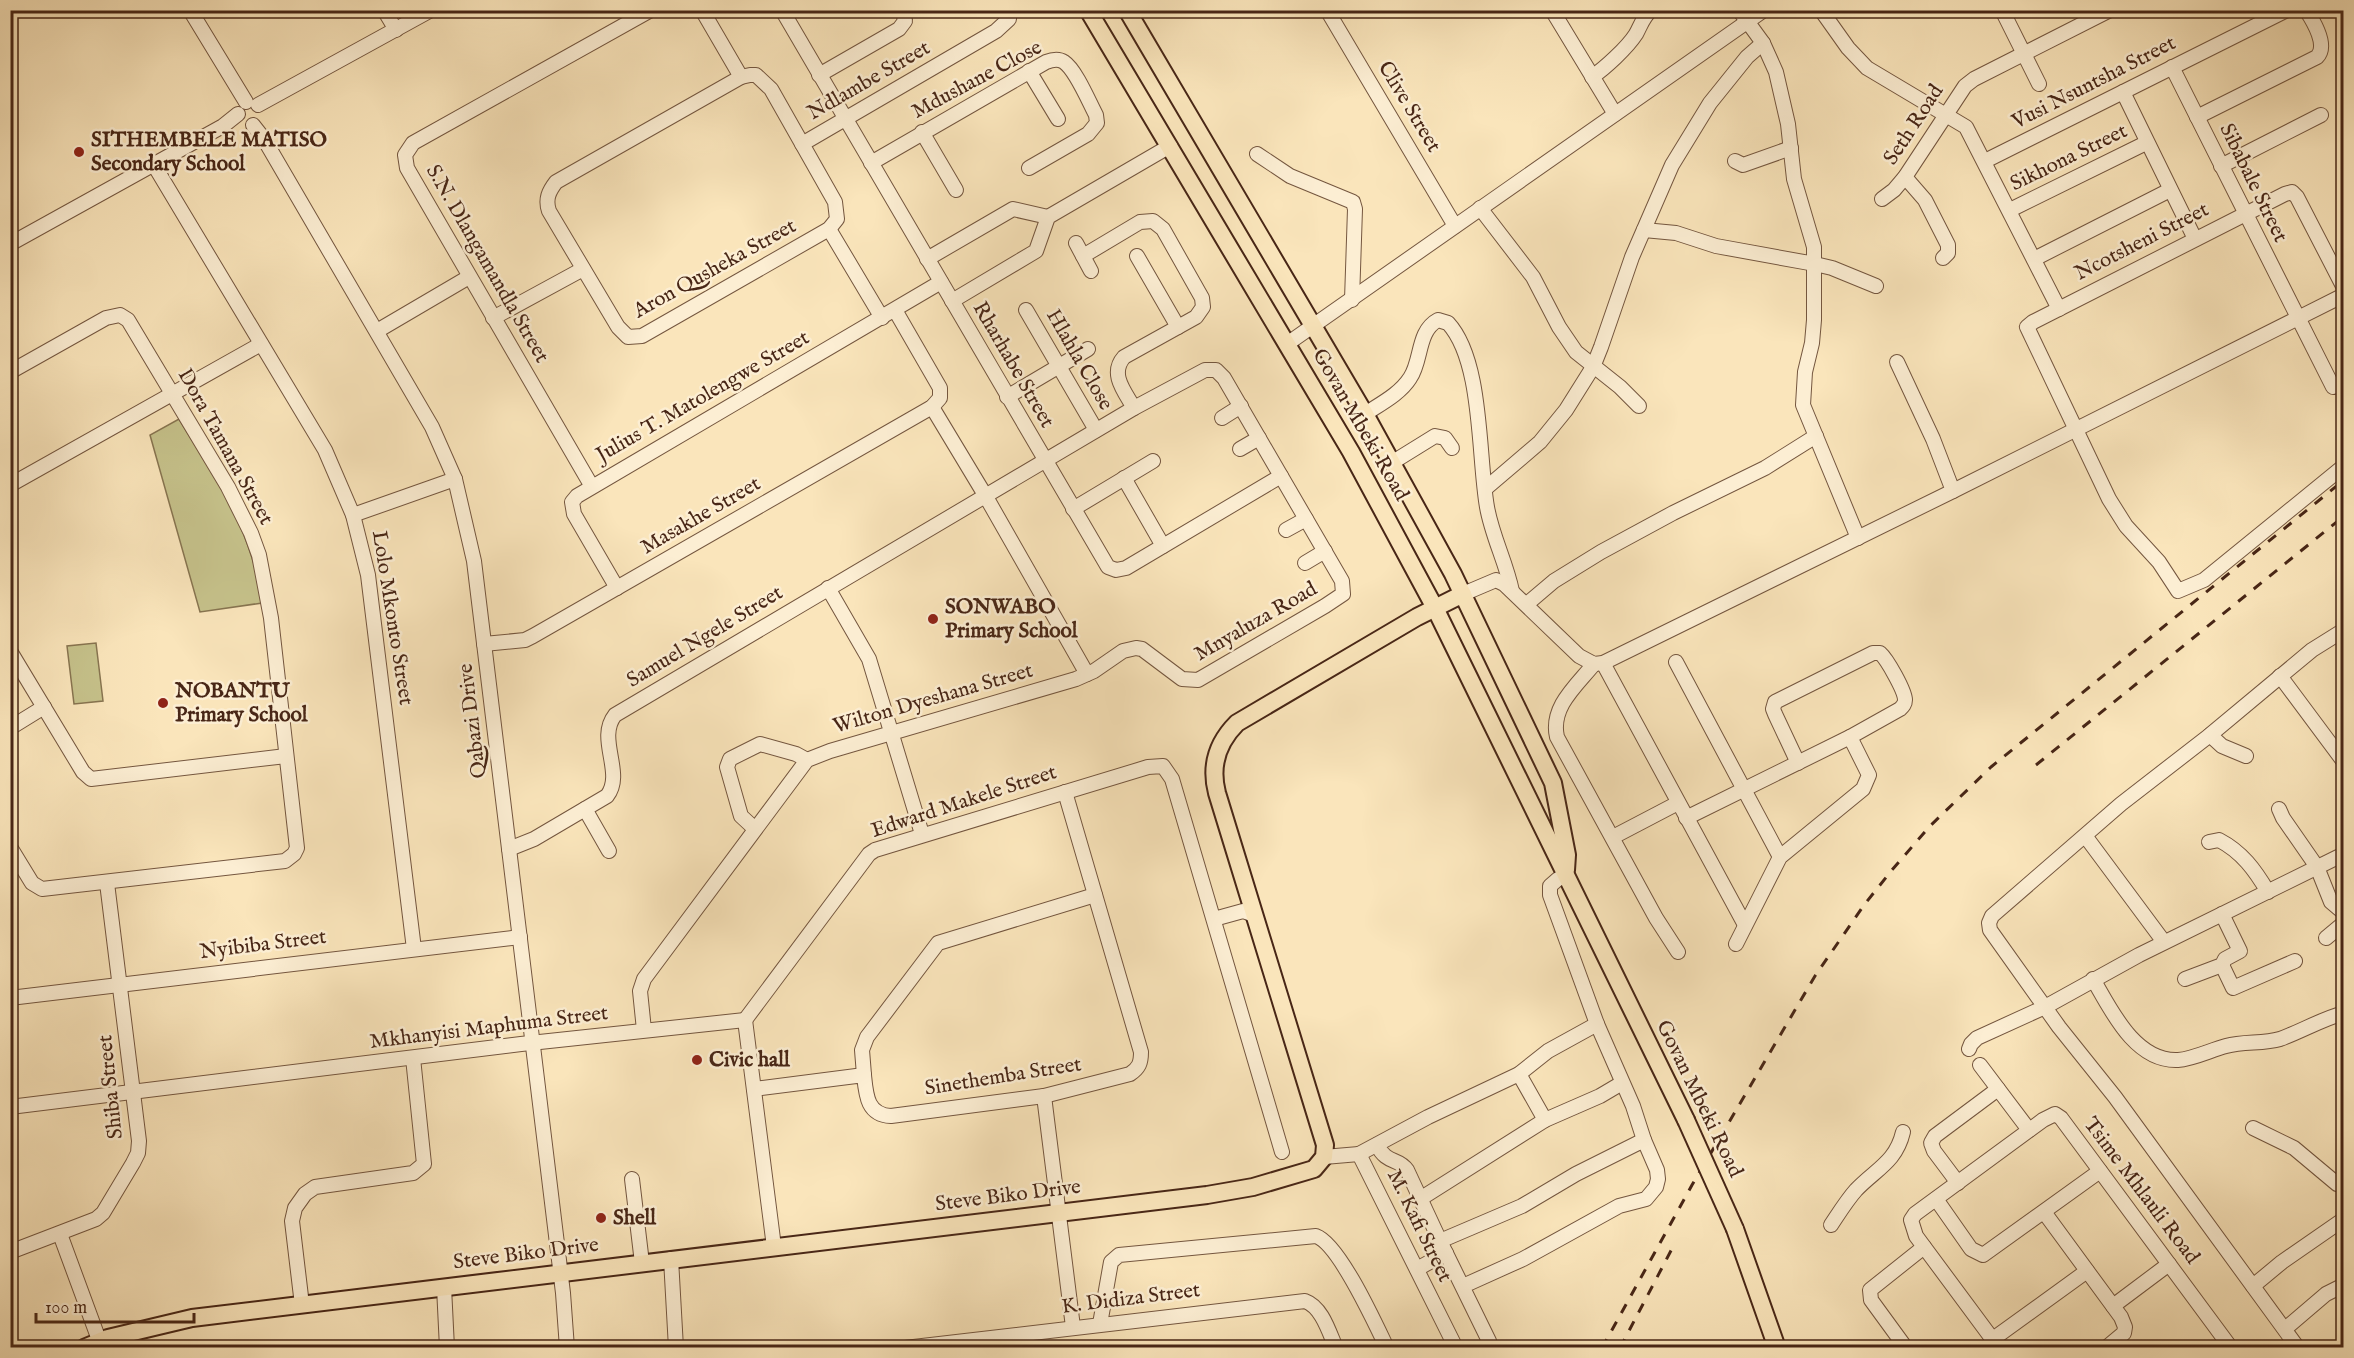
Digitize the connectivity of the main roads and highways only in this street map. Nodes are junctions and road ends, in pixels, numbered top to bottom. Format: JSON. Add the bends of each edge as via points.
{"nodes":[{"id":1,"x":1088,"y":10,"type":"edge"},
{"id":2,"x":1127,"y":10,"type":"edge"},
{"id":3,"x":1463,"y":594,"type":"junction"},
{"id":4,"x":1435,"y":608,"type":"junction"},
{"id":5,"x":1562,"y":877,"type":"junction"},
{"id":6,"x":101,"y":1344,"type":"edge"},
{"id":7,"x":84,"y":1347,"type":"edge"},
{"id":8,"x":1777,"y":1347,"type":"edge"}],
"edges":[{"from":1,"to":4,"type":"main road","name":"Govan Mbeki Road","via":[[1364,476]]},
{"from":2,"to":3,"type":"main road","name":"Govan Mbeki Road","via":[[1393,462]]},
{"from":3,"to":4,"type":"main road"},
{"from":3,"to":5,"type":"main road","name":"Govan Mbeki Road","via":[[1553,783],[1567,855]]},
{"from":4,"to":5,"type":"main road","name":"Govan Mbeki Road"},
{"from":4,"to":6,"type":"main road","name":"Steve Biko Drive","via":[[1237,723],[1223,740],[1215,760],[1214,782],[1249,909],[1321,1131],[1324,1158],[1314,1169],[1253,1187],[192,1318]]},
{"from":5,"to":8,"type":"main road","name":"Govan Mbeki Road","bridge":true,"via":[[1686,1120],[1735,1229]]},
{"from":6,"to":7,"type":"main road","name":"Steve Biko Drive"}]}
